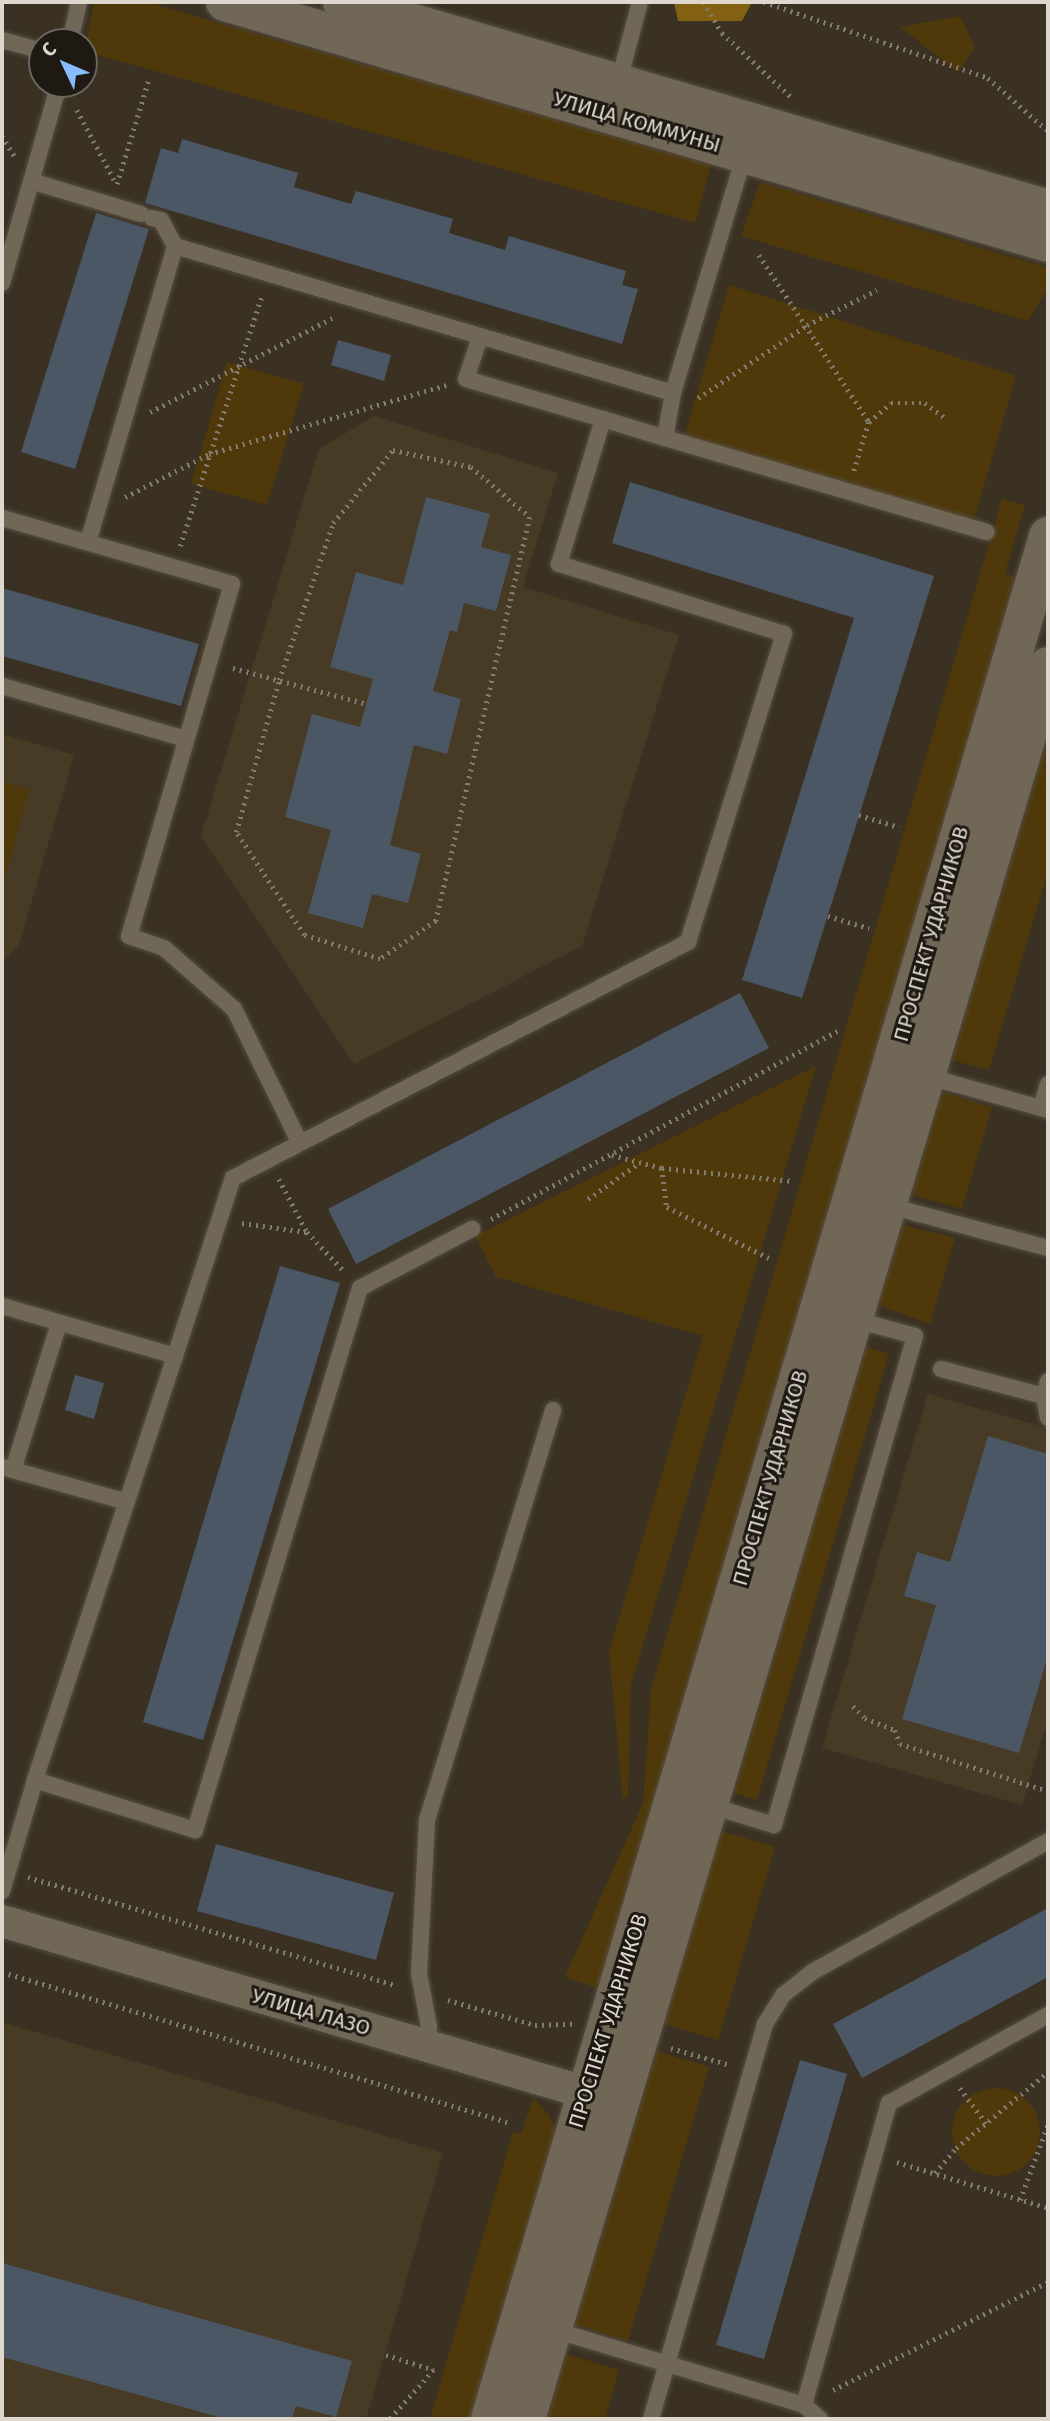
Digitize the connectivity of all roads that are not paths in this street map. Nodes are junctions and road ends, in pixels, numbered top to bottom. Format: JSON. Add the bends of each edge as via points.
{"nodes":[{"id":1,"x":79,"y":2,"type":"edge"},
{"id":2,"x":225,"y":2,"type":"edge"},
{"id":3,"x":342,"y":2,"type":"edge"},
{"id":4,"x":640,"y":2,"type":"edge"},
{"id":5,"x":73,"y":28,"type":"edge"},
{"id":6,"x":2,"y":40,"type":"edge"},
{"id":7,"x":28,"y":47,"type":"edge"},
{"id":8,"x":55,"y":98,"type":"edge"},
{"id":9,"x":615,"y":99,"type":"junction"},
{"id":10,"x":749,"y":138,"type":"junction"},
{"id":11,"x":31,"y":181,"type":"junction"},
{"id":12,"x":1048,"y":209,"type":"edge"},
{"id":13,"x":1048,"y":243,"type":"edge"},
{"id":14,"x":175,"y":246,"type":"junction"},
{"id":15,"x":5,"y":263,"type":"edge"},
{"id":16,"x":2,"y":283,"type":"edge"},
{"id":17,"x":480,"y":337,"type":"junction"},
{"id":18,"x":673,"y":393,"type":"junction"},
{"id":19,"x":603,"y":419,"type":"junction"},
{"id":20,"x":666,"y":438,"type":"junction"},
{"id":21,"x":2,"y":518,"type":"edge"},
{"id":22,"x":987,"y":533,"type":"dead end"},
{"id":23,"x":1048,"y":536,"type":"edge"},
{"id":24,"x":88,"y":542,"type":"junction"},
{"id":25,"x":1048,"y":666,"type":"edge"},
{"id":26,"x":2,"y":686,"type":"edge"},
{"id":27,"x":186,"y":739,"type":"junction"},
{"id":28,"x":909,"y":1071,"type":"junction"},
{"id":29,"x":1048,"y":1084,"type":"edge"},
{"id":30,"x":1045,"y":1109,"type":"edge"},
{"id":31,"x":300,"y":1143,"type":"junction"},
{"id":32,"x":870,"y":1201,"type":"junction"},
{"id":33,"x":472,"y":1229,"type":"road end"},
{"id":34,"x":1048,"y":1248,"type":"edge"},
{"id":35,"x":2,"y":1306,"type":"edge"},
{"id":36,"x":837,"y":1315,"type":"junction"},
{"id":37,"x":59,"y":1322,"type":"junction"},
{"id":38,"x":175,"y":1356,"type":"junction"},
{"id":39,"x":941,"y":1369,"type":"dead end"},
{"id":40,"x":1046,"y":1389,"type":"edge"},
{"id":41,"x":553,"y":1410,"type":"dead end"},
{"id":42,"x":1048,"y":1418,"type":"edge"},
{"id":43,"x":7,"y":1468,"type":"edge"},
{"id":44,"x":127,"y":1502,"type":"junction"},
{"id":45,"x":34,"y":1780,"type":"junction"},
{"id":46,"x":692,"y":1800,"type":"junction"},
{"id":47,"x":1048,"y":1841,"type":"edge"},
{"id":48,"x":2,"y":1891,"type":"edge"},
{"id":49,"x":2,"y":1921,"type":"edge"},
{"id":50,"x":1048,"y":2015,"type":"edge"},
{"id":51,"x":425,"y":2045,"type":"junction"},
{"id":52,"x":603,"y":2098,"type":"junction"},
{"id":53,"x":536,"y":2325,"type":"junction"},
{"id":54,"x":666,"y":2362,"type":"junction"},
{"id":55,"x":804,"y":2405,"type":"junction"},
{"id":56,"x":490,"y":2419,"type":"edge"},
{"id":57,"x":526,"y":2419,"type":"edge"},
{"id":58,"x":651,"y":2419,"type":"edge"},
{"id":59,"x":820,"y":2419,"type":"edge"}],
"edges":[{"from":1,"to":5,"type":"lane"},
{"from":2,"to":9,"type":"street","name":"УЛИЦА КОММУНЫ"},
{"from":3,"to":9,"type":"street","name":"УЛИЦА КОММУНЫ"},
{"from":4,"to":9,"type":"lane"},
{"from":6,"to":7,"type":"lane"},
{"from":8,"to":11,"type":"lane"},
{"from":9,"to":10,"type":"street","name":"УЛИЦА КОММУНЫ"},
{"from":10,"to":12,"type":"street","name":"УЛИЦА КОММУНЫ"},
{"from":10,"to":13,"type":"street","name":"УЛИЦА КОММУНЫ"},
{"from":10,"to":18,"type":"lane"},
{"from":11,"to":14,"type":"lane","via":[[161,220]]},
{"from":11,"to":15,"type":"lane"},
{"from":14,"to":17,"type":"lane"},
{"from":14,"to":24,"type":"lane"},
{"from":15,"to":16,"type":"lane"},
{"from":17,"to":18,"type":"lane"},
{"from":17,"to":19,"type":"lane","via":[[466,379]]},
{"from":18,"to":20,"type":"lane"},
{"from":19,"to":20,"type":"lane"},
{"from":19,"to":31,"type":"lane","via":[[559,564],[784,634],[688,942]]},
{"from":20,"to":22,"type":"lane"},
{"from":21,"to":24,"type":"lane"},
{"from":23,"to":28,"type":"street","name":"ПРОСПЕКТ УДАРНИКОВ"},
{"from":24,"to":27,"type":"lane","via":[[232,584]]},
{"from":25,"to":28,"type":"street","name":"ПРОСПЕКТ УДАРНИКОВ"},
{"from":26,"to":27,"type":"lane"},
{"from":27,"to":31,"type":"lane","via":[[129,936],[164,948],[233,1009]]},
{"from":28,"to":30,"type":"lane"},
{"from":28,"to":32,"type":"street","name":"ПРОСПЕКТ УДАРНИКОВ"},
{"from":29,"to":30,"type":"lane"},
{"from":31,"to":38,"type":"lane","via":[[233,1178]]},
{"from":32,"to":34,"type":"lane"},
{"from":32,"to":36,"type":"street","name":"ПРОСПЕКТ УДАРНИКОВ"},
{"from":33,"to":45,"type":"lane","via":[[360,1288],[195,1830]]},
{"from":35,"to":37,"type":"lane"},
{"from":36,"to":46,"type":"street","name":"ПРОСПЕКТ УДАРНИКОВ"},
{"from":36,"to":46,"type":"lane","via":[[915,1336],[774,1825]]},
{"from":37,"to":38,"type":"lane"},
{"from":37,"to":43,"type":"lane"},
{"from":38,"to":44,"type":"lane"},
{"from":39,"to":40,"type":"lane"},
{"from":40,"to":42,"type":"lane"},
{"from":41,"to":51,"type":"lane","via":[[427,1820],[419,1973],[429,2027]]},
{"from":43,"to":44,"type":"lane"},
{"from":44,"to":45,"type":"lane"},
{"from":45,"to":48,"type":"lane"},
{"from":46,"to":52,"type":"street","name":"ПРОСПЕКТ УДАРНИКОВ"},
{"from":47,"to":54,"type":"lane","via":[[812,1972],[783,1995],[765,2024]]},
{"from":49,"to":51,"type":"street","name":"УЛИЦА ЛАЗО"},
{"from":50,"to":55,"type":"lane","via":[[889,2103]]},
{"from":51,"to":52,"type":"street","name":"УЛИЦА ЛАЗО"},
{"from":52,"to":53,"type":"street","name":"ПРОСПЕКТ УДАРНИКОВ"},
{"from":53,"to":54,"type":"lane"},
{"from":53,"to":56,"type":"street","name":"ПРОСПЕКТ УДАРНИКОВ"},
{"from":53,"to":57,"type":"street","name":"ПРОСПЕКТ УДАРНИКОВ"},
{"from":54,"to":55,"type":"lane"},
{"from":54,"to":58,"type":"lane"},
{"from":55,"to":59,"type":"lane"}]}
